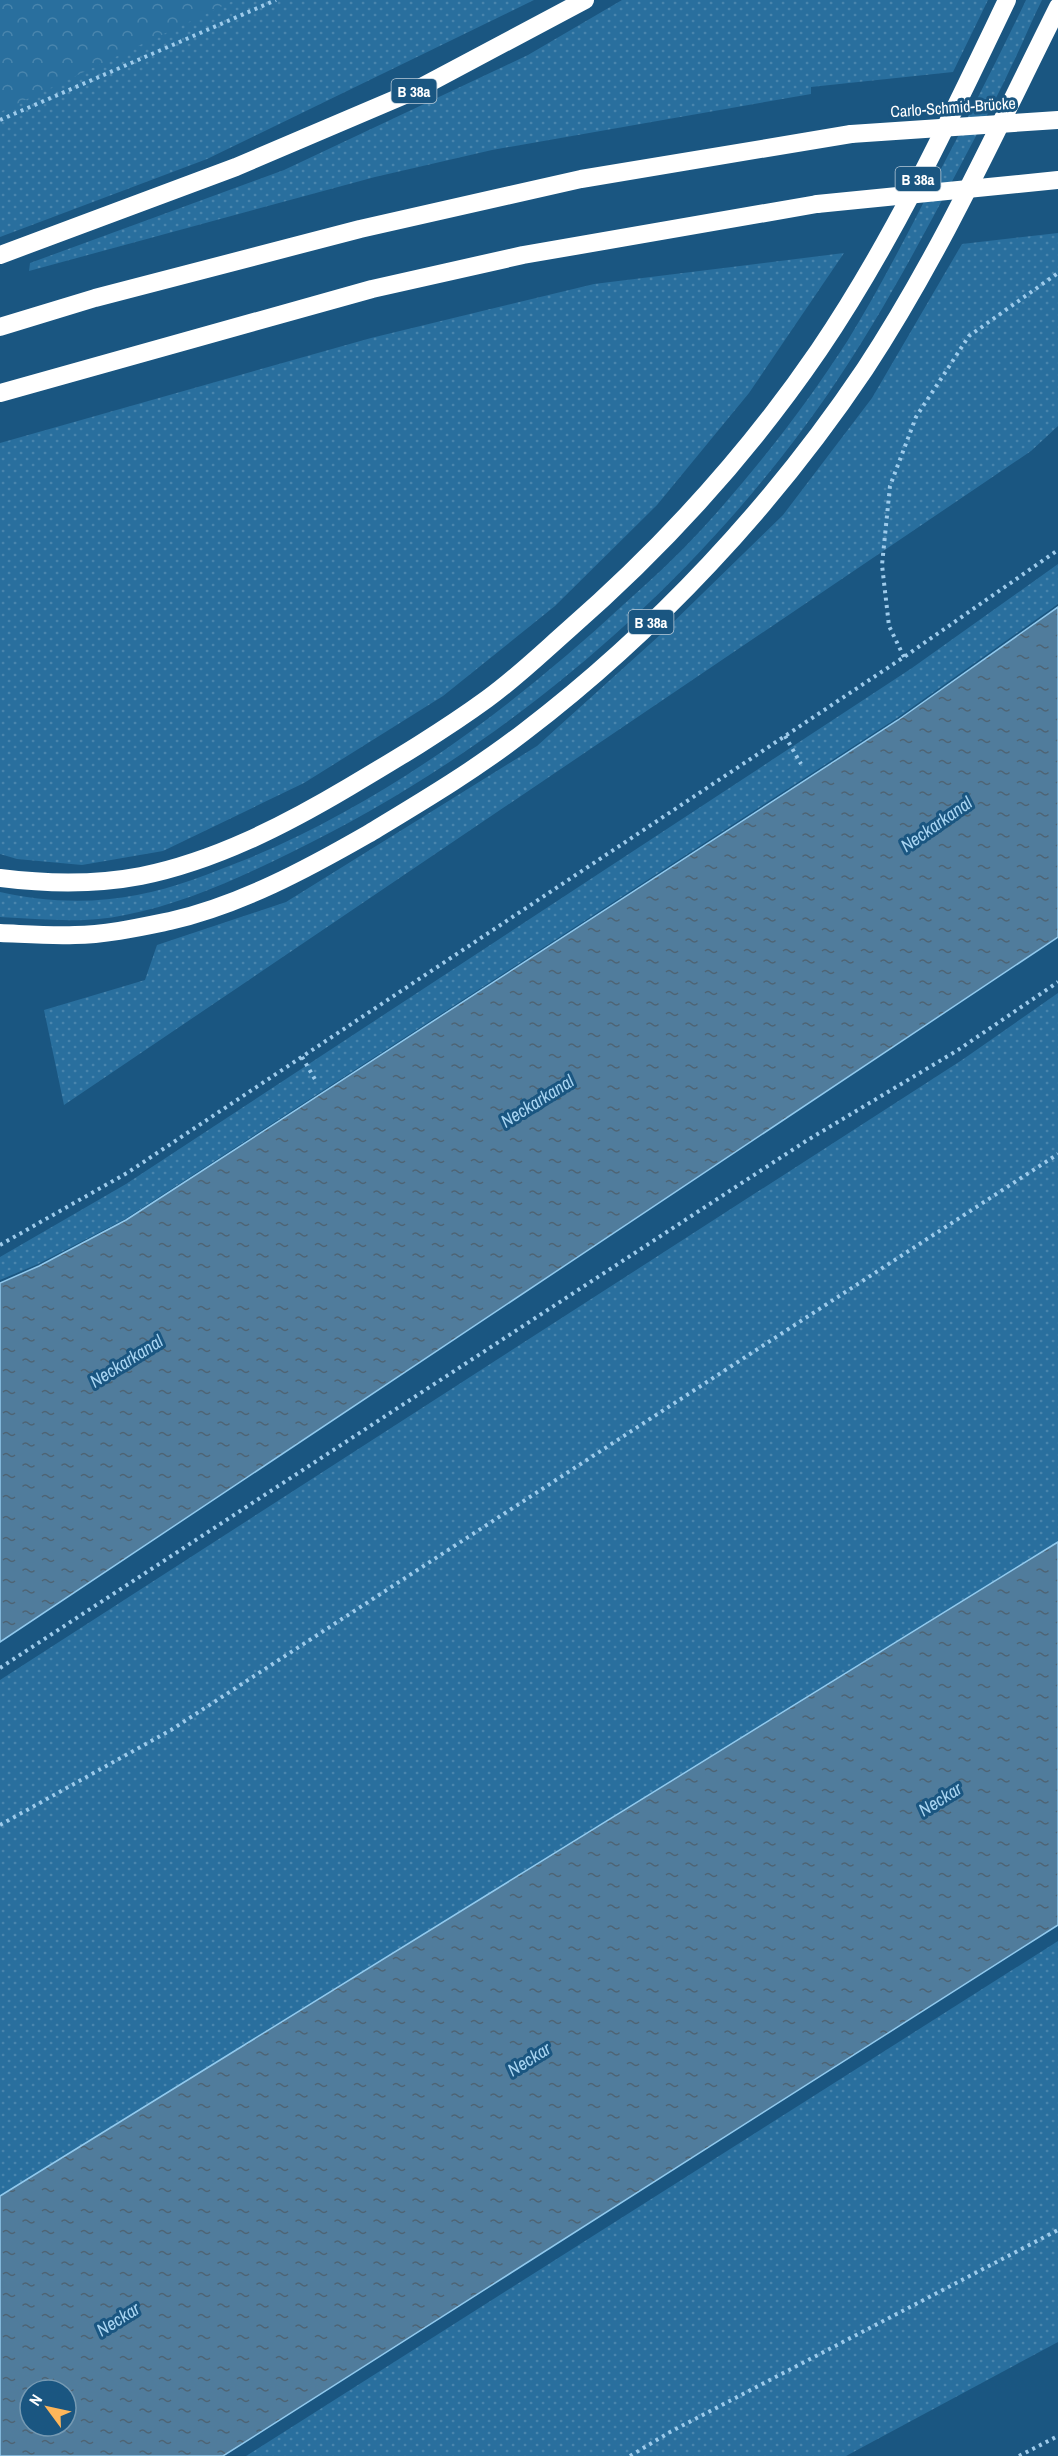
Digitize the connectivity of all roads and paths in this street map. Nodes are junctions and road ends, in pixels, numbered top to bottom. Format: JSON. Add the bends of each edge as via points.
{"nodes":[{"id":1,"x":276,"y":0,"type":"edge"},
{"id":2,"x":585,"y":0,"type":"edge"},
{"id":3,"x":1007,"y":0,"type":"edge"},
{"id":4,"x":1058,"y":7,"type":"edge"},
{"id":5,"x":0,"y":120,"type":"edge"},
{"id":6,"x":1058,"y":120,"type":"edge"},
{"id":7,"x":1058,"y":180,"type":"edge"},
{"id":8,"x":0,"y":255,"type":"edge"},
{"id":9,"x":1058,"y":273,"type":"edge"},
{"id":10,"x":0,"y":327,"type":"edge"},
{"id":11,"x":23,"y":386,"type":"junction"},
{"id":12,"x":0,"y":393,"type":"edge"},
{"id":13,"x":0,"y":404,"type":"edge"},
{"id":14,"x":1058,"y":550,"type":"edge"},
{"id":15,"x":904,"y":657,"type":"junction"},
{"id":16,"x":785,"y":736,"type":"junction"},
{"id":17,"x":801,"y":764,"type":"dead end"},
{"id":18,"x":0,"y":878,"type":"edge"},
{"id":19,"x":0,"y":933,"type":"edge"},
{"id":20,"x":1058,"y":982,"type":"edge"},
{"id":21,"x":302,"y":1057,"type":"junction"},
{"id":22,"x":316,"y":1081,"type":"dead end"},
{"id":23,"x":1058,"y":1154,"type":"edge"},
{"id":24,"x":0,"y":1245,"type":"edge"},
{"id":25,"x":0,"y":1668,"type":"edge"},
{"id":26,"x":0,"y":1825,"type":"edge"},
{"id":27,"x":1058,"y":2230,"type":"edge"},
{"id":28,"x":1058,"y":2436,"type":"edge"},
{"id":29,"x":630,"y":2456,"type":"edge"},
{"id":30,"x":1019,"y":2456,"type":"edge"}],
"edges":[{"from":1,"to":5,"type":"path"},
{"from":2,"to":8,"type":"highway","number":"B 38a","via":[[412,92],[236,167]]},
{"from":3,"to":18,"type":"highway","number":"B 38a","via":[[886,242],[818,352],[753,439],[689,514],[628,577],[540,655],[489,697],[407,752],[249,840],[191,863],[142,876],[89,884]]},
{"from":4,"to":19,"type":"highway","number":"B 38a","via":[[931,258],[865,369],[794,465],[724,547],[599,670],[524,732],[431,796],[327,857],[239,898],[172,920],[79,935]]},
{"from":6,"to":10,"type":"highway","name":"Carlo-Schmid-Brücke","bridge":true,"via":[[851,134],[581,179],[360,229],[95,298]]},
{"from":7,"to":11,"type":"highway","number":"B 38a","bridge":true,"via":[[817,204],[523,255],[372,289]]},
{"from":9,"to":15,"type":"path","via":[[969,336],[916,417],[890,486],[882,565],[889,626]]},
{"from":11,"to":12,"type":"highway","number":"B 38a"},
{"from":11,"to":13,"type":"highway","number":"B 38a"},
{"from":14,"to":15,"type":"path"},
{"from":15,"to":16,"type":"path"},
{"from":16,"to":17,"type":"path"},
{"from":16,"to":21,"type":"path"},
{"from":20,"to":25,"type":"path","via":[[958,1050],[806,1140]]},
{"from":21,"to":22,"type":"path"},
{"from":21,"to":24,"type":"path","via":[[127,1173]]},
{"from":23,"to":26,"type":"path","via":[[171,1730]]},
{"from":27,"to":29,"type":"path"},
{"from":28,"to":30,"type":"path"}]}
